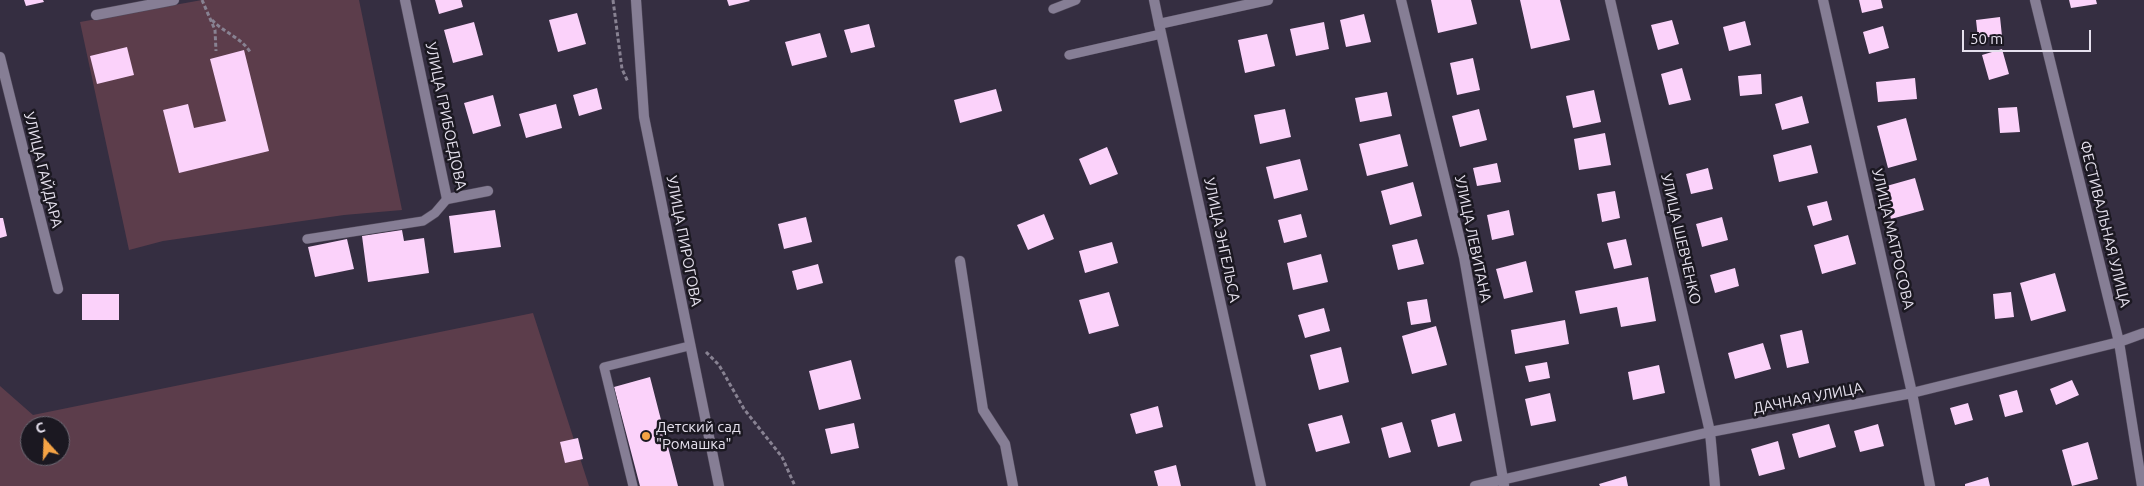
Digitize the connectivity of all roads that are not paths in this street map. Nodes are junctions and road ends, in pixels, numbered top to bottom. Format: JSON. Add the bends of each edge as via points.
{"nodes":[{"id":1,"x":174,"y":0,"type":"edge"},
{"id":2,"x":406,"y":0,"type":"edge"},
{"id":3,"x":636,"y":0,"type":"edge"},
{"id":4,"x":1076,"y":0,"type":"edge"},
{"id":5,"x":1154,"y":0,"type":"edge"},
{"id":6,"x":1268,"y":0,"type":"edge"},
{"id":7,"x":1401,"y":0,"type":"edge"},
{"id":8,"x":1610,"y":0,"type":"edge"},
{"id":9,"x":1823,"y":0,"type":"edge"},
{"id":10,"x":2035,"y":0,"type":"edge"},
{"id":11,"x":1053,"y":9,"type":"dead end"},
{"id":12,"x":96,"y":15,"type":"dead end"},
{"id":13,"x":1160,"y":29,"type":"junction"},
{"id":14,"x":1069,"y":54,"type":"dead end"},
{"id":15,"x":0,"y":57,"type":"edge"},
{"id":16,"x":488,"y":191,"type":"dead end"},
{"id":17,"x":447,"y":200,"type":"junction"},
{"id":18,"x":307,"y":239,"type":"dead end"},
{"id":19,"x":960,"y":261,"type":"dead end"},
{"id":20,"x":58,"y":289,"type":"dead end"},
{"id":21,"x":2144,"y":333,"type":"edge"},
{"id":22,"x":2119,"y":342,"type":"junction"},
{"id":23,"x":689,"y":346,"type":"junction"},
{"id":24,"x":1912,"y":393,"type":"junction"},
{"id":25,"x":1710,"y":432,"type":"junction"},
{"id":26,"x":1504,"y":483,"type":"edge"},
{"id":27,"x":633,"y":486,"type":"edge"},
{"id":28,"x":719,"y":486,"type":"edge"},
{"id":29,"x":1013,"y":486,"type":"edge"},
{"id":30,"x":1262,"y":486,"type":"edge"},
{"id":31,"x":1476,"y":486,"type":"edge"},
{"id":32,"x":1715,"y":486,"type":"edge"},
{"id":33,"x":1930,"y":486,"type":"edge"},
{"id":34,"x":2142,"y":486,"type":"edge"}],
"edges":[{"from":1,"to":12,"type":"street"},
{"from":2,"to":17,"type":"street","name":"УЛИЦА ГРИБОЕДОВА"},
{"from":3,"to":23,"type":"street","name":"УЛИЦА ПИРОГОВА","via":[[644,117]]},
{"from":4,"to":11,"type":"lane"},
{"from":5,"to":13,"type":"street","name":"УЛИЦА ЭНГЕЛЬСА"},
{"from":6,"to":13,"type":"street"},
{"from":7,"to":26,"type":"street","name":"УЛИЦА ЛЕВИТАНА","via":[[1464,257]]},
{"from":8,"to":25,"type":"street","name":"УЛИЦА ШЕВЧЕНКО"},
{"from":9,"to":24,"type":"street","name":"УЛИЦА МАТРОСОВА"},
{"from":10,"to":22,"type":"street","name":"ФЕСТИВАЛЬНАЯ УЛИЦА"},
{"from":13,"to":14,"type":"lane"},
{"from":13,"to":30,"type":"street","name":"УЛИЦА ЭНГЕЛЬСА"},
{"from":15,"to":20,"type":"street","name":"УЛИЦА ГАЙДАРА"},
{"from":16,"to":17,"type":"street","name":"УЛИЦА ГРИБОЕДОВА"},
{"from":17,"to":18,"type":"lane","via":[[423,221]]},
{"from":19,"to":29,"type":"street","via":[[983,410],[1005,444]]},
{"from":21,"to":22,"type":"street","name":"ДАЧНАЯ УЛИЦА"},
{"from":22,"to":24,"type":"street","name":"ДАЧНАЯ УЛИЦА"},
{"from":22,"to":34,"type":"street","name":"ФЕСТИВАЛЬНАЯ УЛИЦА"},
{"from":23,"to":27,"type":"lane","via":[[604,367]]},
{"from":23,"to":28,"type":"street","name":"УЛИЦА ПИРОГОВА"},
{"from":24,"to":25,"type":"street","name":"ДАЧНАЯ УЛИЦА"},
{"from":24,"to":33,"type":"street","name":"УЛИЦА МАТРОСОВА"},
{"from":25,"to":26,"type":"street","name":"ДАЧНАЯ УЛИЦА"},
{"from":25,"to":32,"type":"street","name":"УЛИЦА ШЕВЧЕНКО"},
{"from":26,"to":31,"type":"street","name":"ДАЧНАЯ УЛИЦА"}]}
